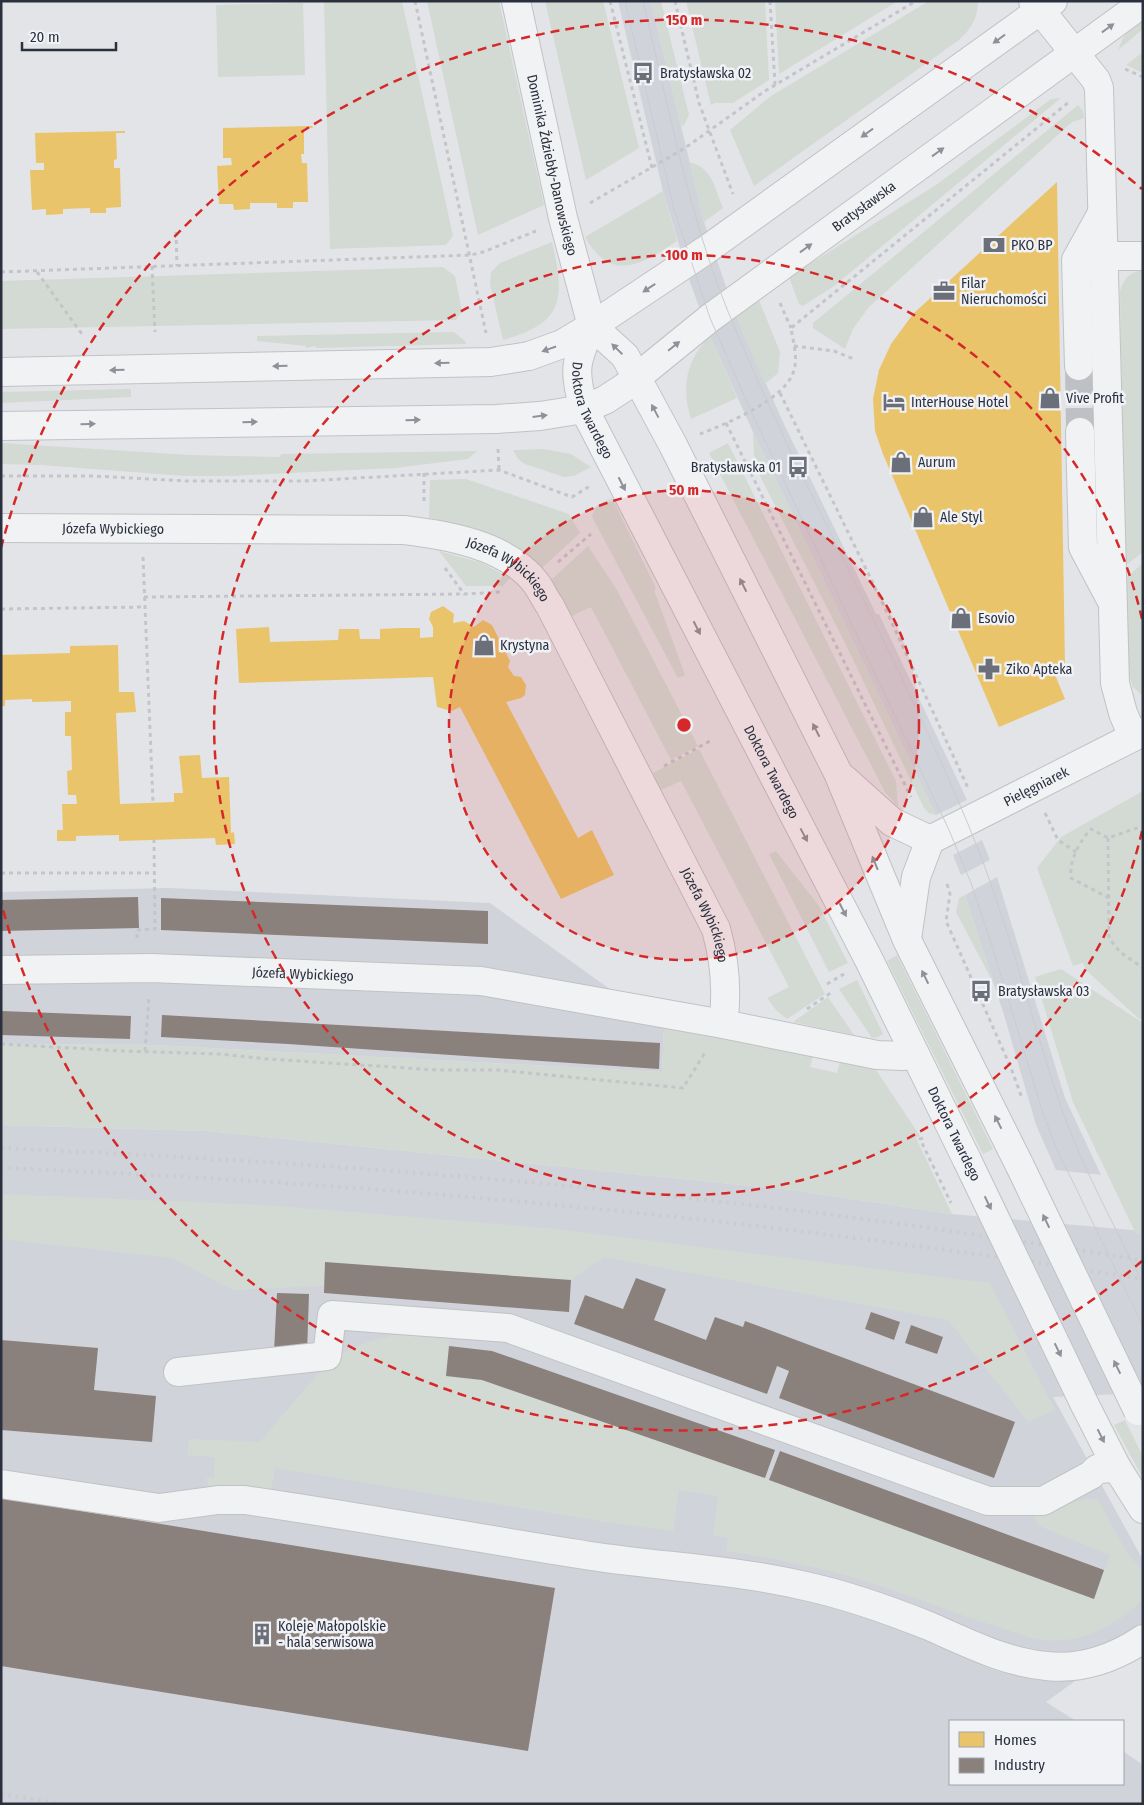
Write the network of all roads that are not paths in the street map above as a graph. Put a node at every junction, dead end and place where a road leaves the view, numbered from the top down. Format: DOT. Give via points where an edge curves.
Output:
graph roads {
  1 [pos="516,1"];
  2 [pos="1143,3"];
  3 [pos="1042,4"];
  4 [pos="1074,54"];
  5 [pos="1102,212"];
  6 [pos="1104,256"];
  7 [pos="1143,256"];
  8 [pos="592,326"];
  9 [pos="1078,366"];
  10 [pos="1,372"];
  11 [pos="636,377"];
  12 [pos="584,409"];
  13 [pos="1,426"];
  14 [pos="1080,432"];
  15 [pos="1,528"];
  16 [pos="1113,603"];
  17 [pos="1138,734"];
  18 [pos="838,774"];
  19 [pos="930,840"];
  20 [pos="907,940"];
  21 [pos="1,970"];
  22 [pos="723,1024"];
  23 [pos="915,1054"];
  24 [pos="178,1372"];
  25 [pos="1140,1416"];
  26 [pos="1117,1468"];
  27 [pos="1,1484"];
  28 [pos="1143,1509"];
  29 [pos="1143,1639"];
  1 -- 8 [label="street, Dominika Ździebły-Danowskiego" via="563,218"];
  4 -- 2 [label="street, Bratysławska, one-way"];
  3 -- 4 [label="street"];
  3 -- 8 [label="street, one-way" via="706,250"];
  4 -- 5 [label="street" via="1099,88"];
  11 -- 4 [label="street, Bratysławska, one-way" via="710,318"];
  5 -- 6 [label="street"];
  5 -- 9 [label="street" via="1076,260"];
  6 -- 7 [label="street"];
  6 -- 16 [label="street"];
  8 -- 10 [label="street, one-way" via="562,344 529,356 491,362"];
  11 -- 8 [label="street, one-way" via="625,356"];
  8 -- 12 [label="street, Doktora Twardego" via="578,356 576,383"];
  11 -- 12 [label="street, Bratysławska" via="605,400"];
  18 -- 11 [label="street, one-way"];
  13 -- 12 [label="street, one-way" via="496,419"];
  12 -- 23 [label="street, Doktora Twardego, one-way"];
  14 -- 16 [label="street" via="1082,547"];
  15 -- 22 [label="street, Józefa Wybickiego" via="404,530 454,539 501,555 535,582 545,598 716,929 726,972"];
  16 -- 17 [label="street" via="1115,683 1120,706"];
  17 -- 19 [label="street, Pielęgniarek"];
  18 -- 19 [label="street" via="892,822"];
  20 -- 18 [label="street, one-way"];
  19 -- 20 [label="street" via="916,877"];
  25 -- 20 [label="street, one-way, bridge"];
  21 -- 22 [label="street, Józefa Wybickiego" via="151,968 481,981"];
  22 -- 23 [label="street, Józefa Wybickiego" via="890,1056"];
  23 -- 26 [label="street, Doktora Twardego, one-way, bridge"];
  24 -- 26 [label="street" via="327,1356 332,1315 508,1328 988,1501 1043,1501 1097,1469"];
  26 -- 28 [label="street, Doktora Twardego"];
  27 -- 29 [label="street" via="159,1508 218,1500 245,1500 598,1557 761,1576 849,1598 992,1654 1050,1667 1105,1660"];
}
